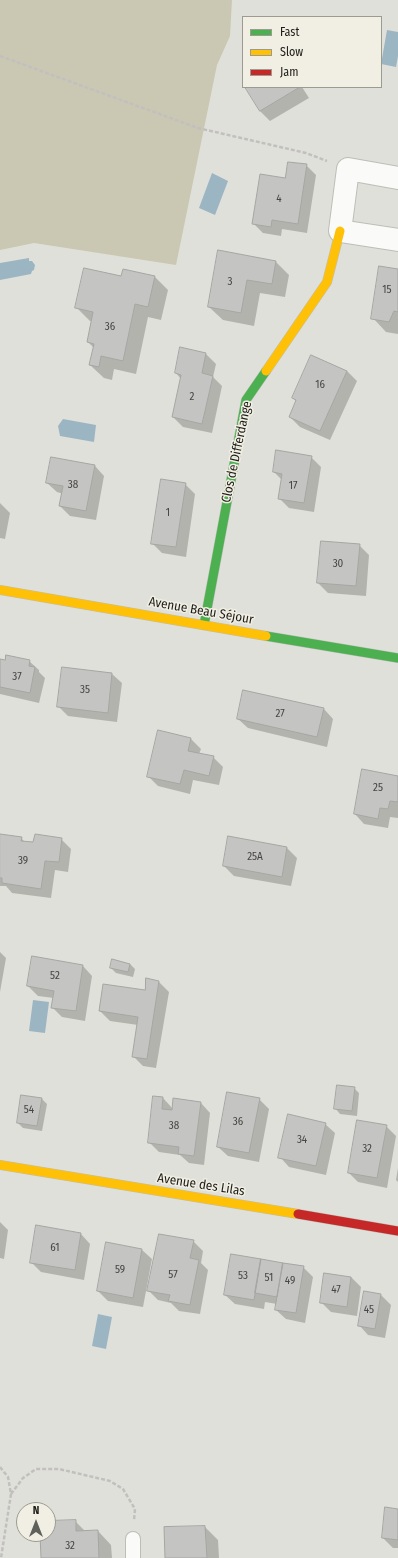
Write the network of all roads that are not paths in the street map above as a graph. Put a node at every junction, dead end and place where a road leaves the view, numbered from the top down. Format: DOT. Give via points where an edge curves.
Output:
graph roads {
  1 [pos="398,178"];
  2 [pos="340,231"];
  3 [pos="398,240"];
  4 [pos="0,590"];
  5 [pos="204,625"];
  6 [pos="398,658"];
  7 [pos="0,1165"];
  8 [pos="398,1231"];
  9 [pos="133,1539"];
  10 [pos="133,1558"];
  1 -- 2 [label="street, Clos de Differdange" via="348,169"];
  2 -- 3 [label="street"];
  2 -- 5 [label="street, Clos de Differdange" via="327,282 246,400"];
  4 -- 5 [label="street, Avenue Beau Séjour"];
  5 -- 6 [label="street, Avenue Beau Séjour"];
  7 -- 8 [label="street, Avenue des Lilas"];
  9 -- 10 [label="lane"];
}
